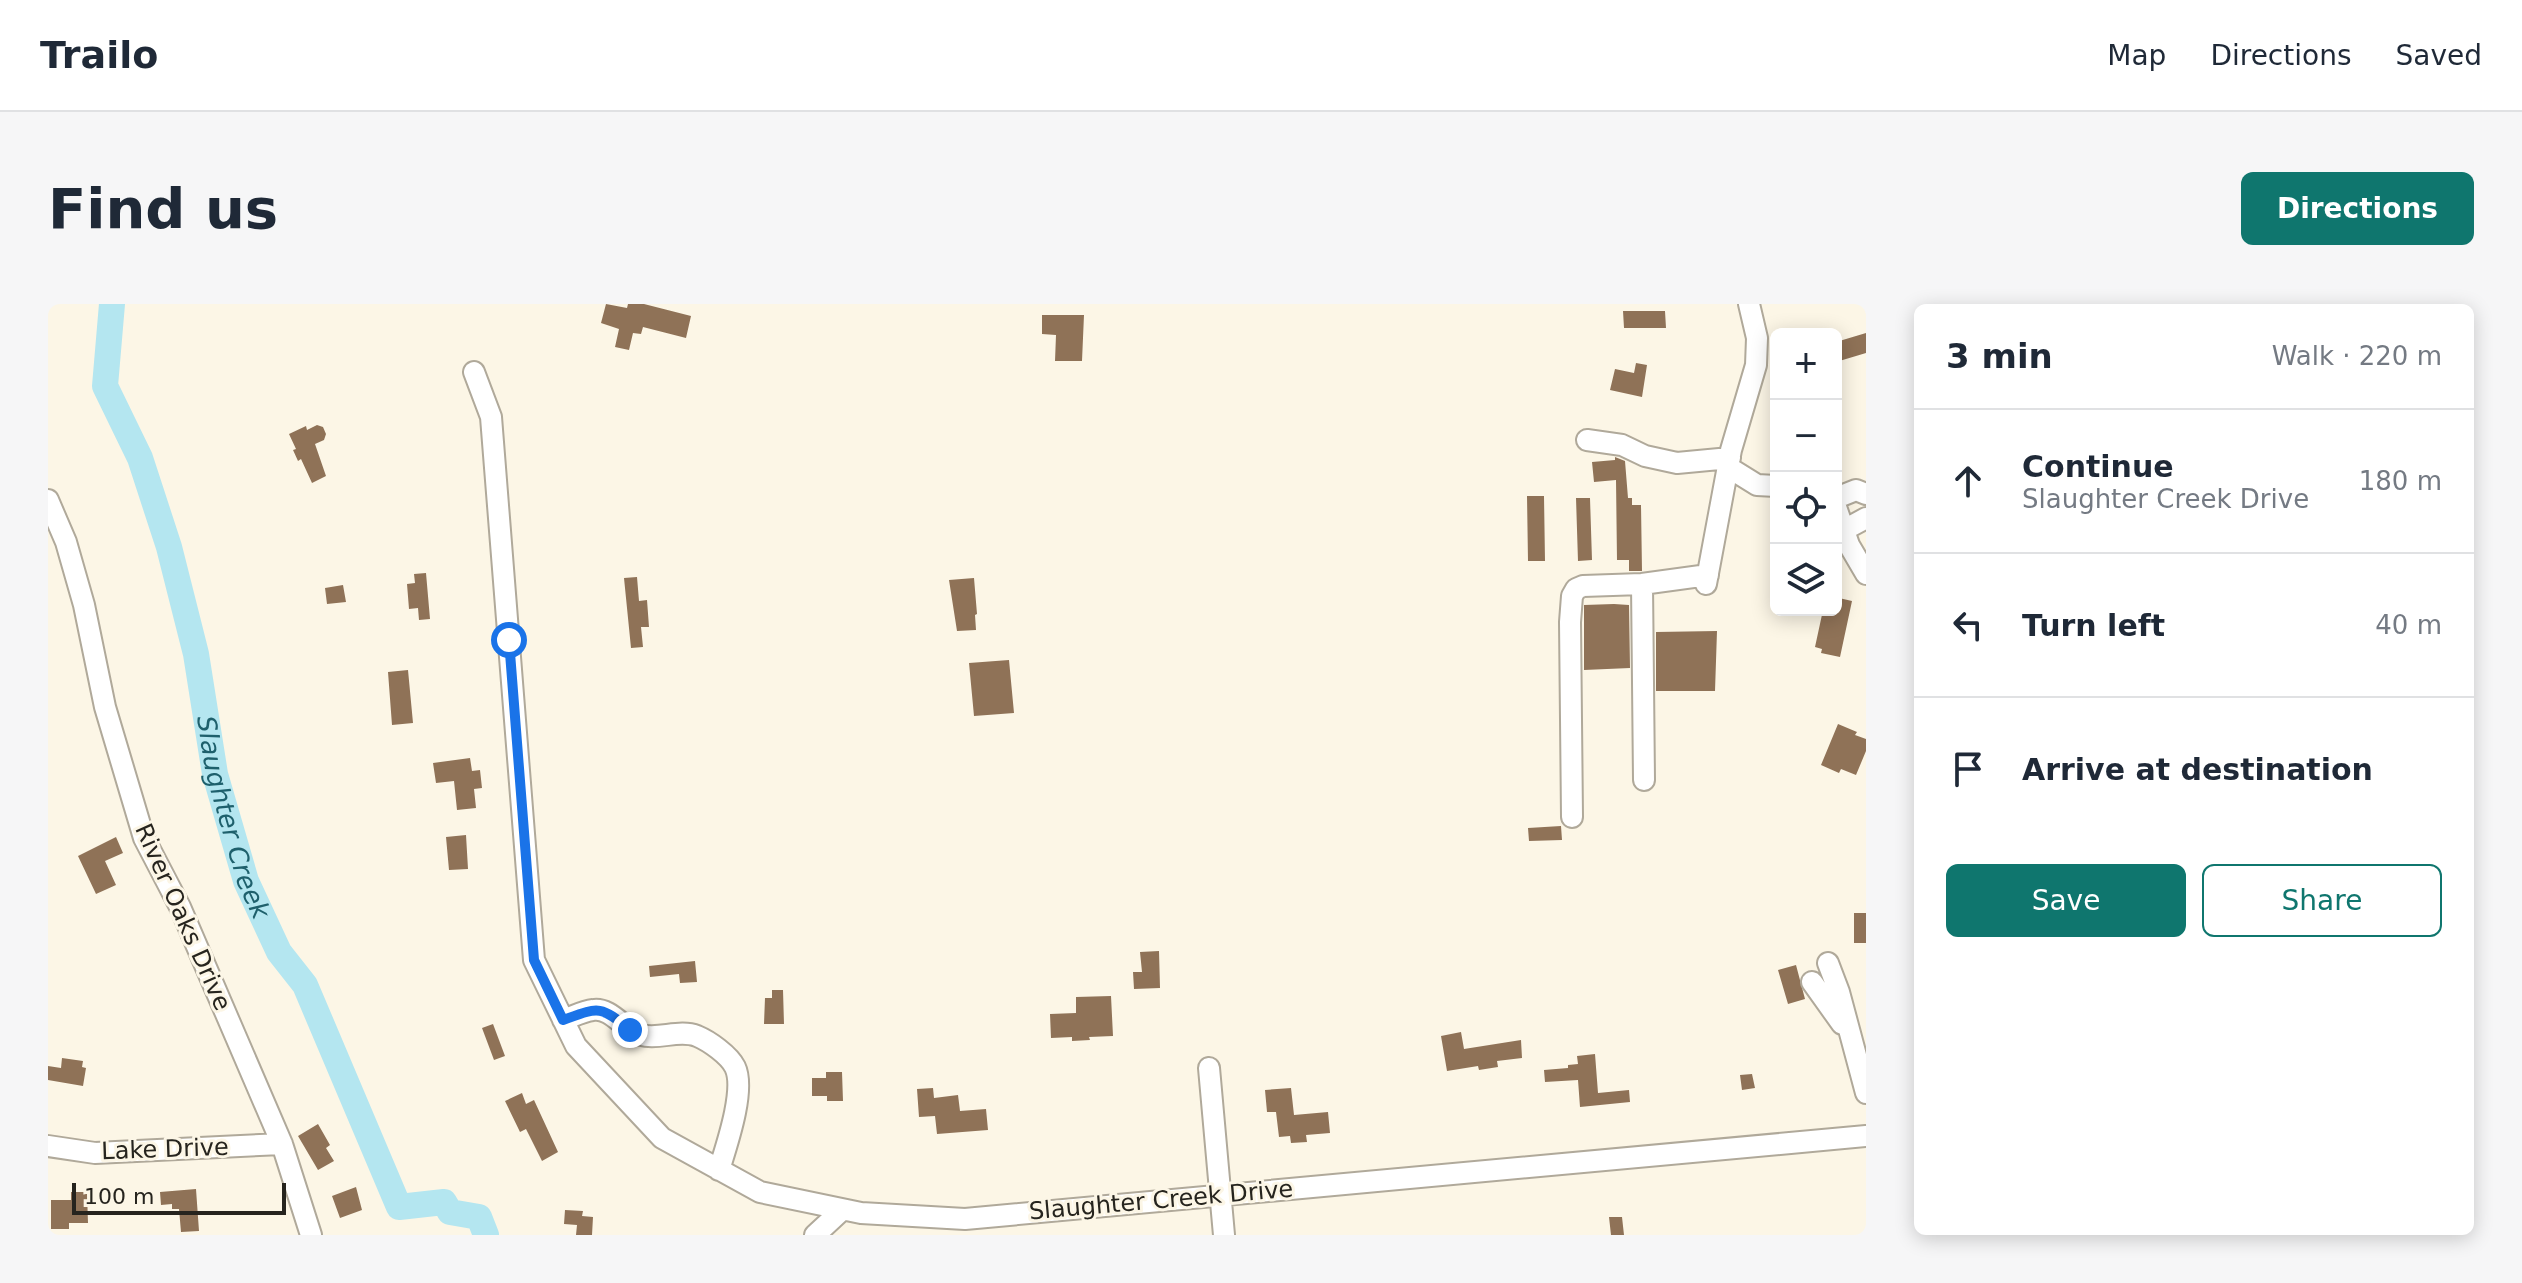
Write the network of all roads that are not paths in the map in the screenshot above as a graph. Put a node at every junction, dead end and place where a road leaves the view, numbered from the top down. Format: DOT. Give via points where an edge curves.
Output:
graph roads {
  1 [pos="1749,304"];
  2 [pos="474,372"];
  3 [pos="1587,440"];
  4 [pos="1729,463"];
  5 [pos="1770,486"];
  6 [pos="1866,494"];
  7 [pos="1842,496"];
  8 [pos="48,500"];
  9 [pos="1866,518"];
  10 [pos="1842,524"];
  11 [pos="1844,530"];
  12 [pos="1866,574"];
  13 [pos="1642,584"];
  14 [pos="1644,780"];
  15 [pos="1572,817"];
  16 [pos="1828,963"];
  17 [pos="1812,982"];
  18 [pos="563,1020"];
  19 [pos="1849,1034"];
  20 [pos="1209,1068"];
  21 [pos="1866,1093"];
  22 [pos="1866,1136"];
  23 [pos="282,1144"];
  24 [pos="48,1146"];
  25 [pos="719,1170"];
  26 [pos="1221,1194"];
  27 [pos="842,1210"];
  28 [pos="311,1235"];
  29 [pos="815,1235"];
  30 [pos="1224,1235"];
  1 -- 4 [label="street" via="1757,338 1756,365"];
  2 -- 18 [label="street, Slaughter Creek Drive" via="491,417 534,960"];
  3 -- 4 [label="street" via="1677,463"];
  4 -- 5 [label="street" via="1757,485"];
  4 -- 13 [label="street" via="1707,580"];
  6 -- 7 [label="street" via="1856,490"];
  8 -- 23 [label="street, River Oaks Drive" via="84,605 105,707 144,838 180,907"];
  9 -- 11 [label="street"];
  10 -- 11 [label="street"];
  11 -- 12 [label="street"];
  13 -- 14 [label="street"];
  13 -- 15 [label="street" via="1583,586 1572,596"];
  16 -- 19 [label="street"];
  17 -- 19 [label="street"];
  18 -- 25 [label="street, Slaughter Creek Drive" via="576,1046 662,1138"];
  18 -- 25 [label="street" via="603,1010 644,1036 697,1036 729,1059 738,1080 737,1095"];
  19 -- 21 [label="street"];
  20 -- 26 [label="street"];
  22 -- 26 [label="street, Slaughter Creek Drive"];
  23 -- 24 [label="street, Lake Drive" via="95,1153"];
  23 -- 28 [label="street, River Oaks Drive"];
  25 -- 27 [label="street, Slaughter Creek Drive" via="760,1192"];
  26 -- 27 [label="street, Slaughter Creek Drive" via="965,1219"];
  26 -- 30 [label="street"];
  27 -- 29 [label="street"];
}
